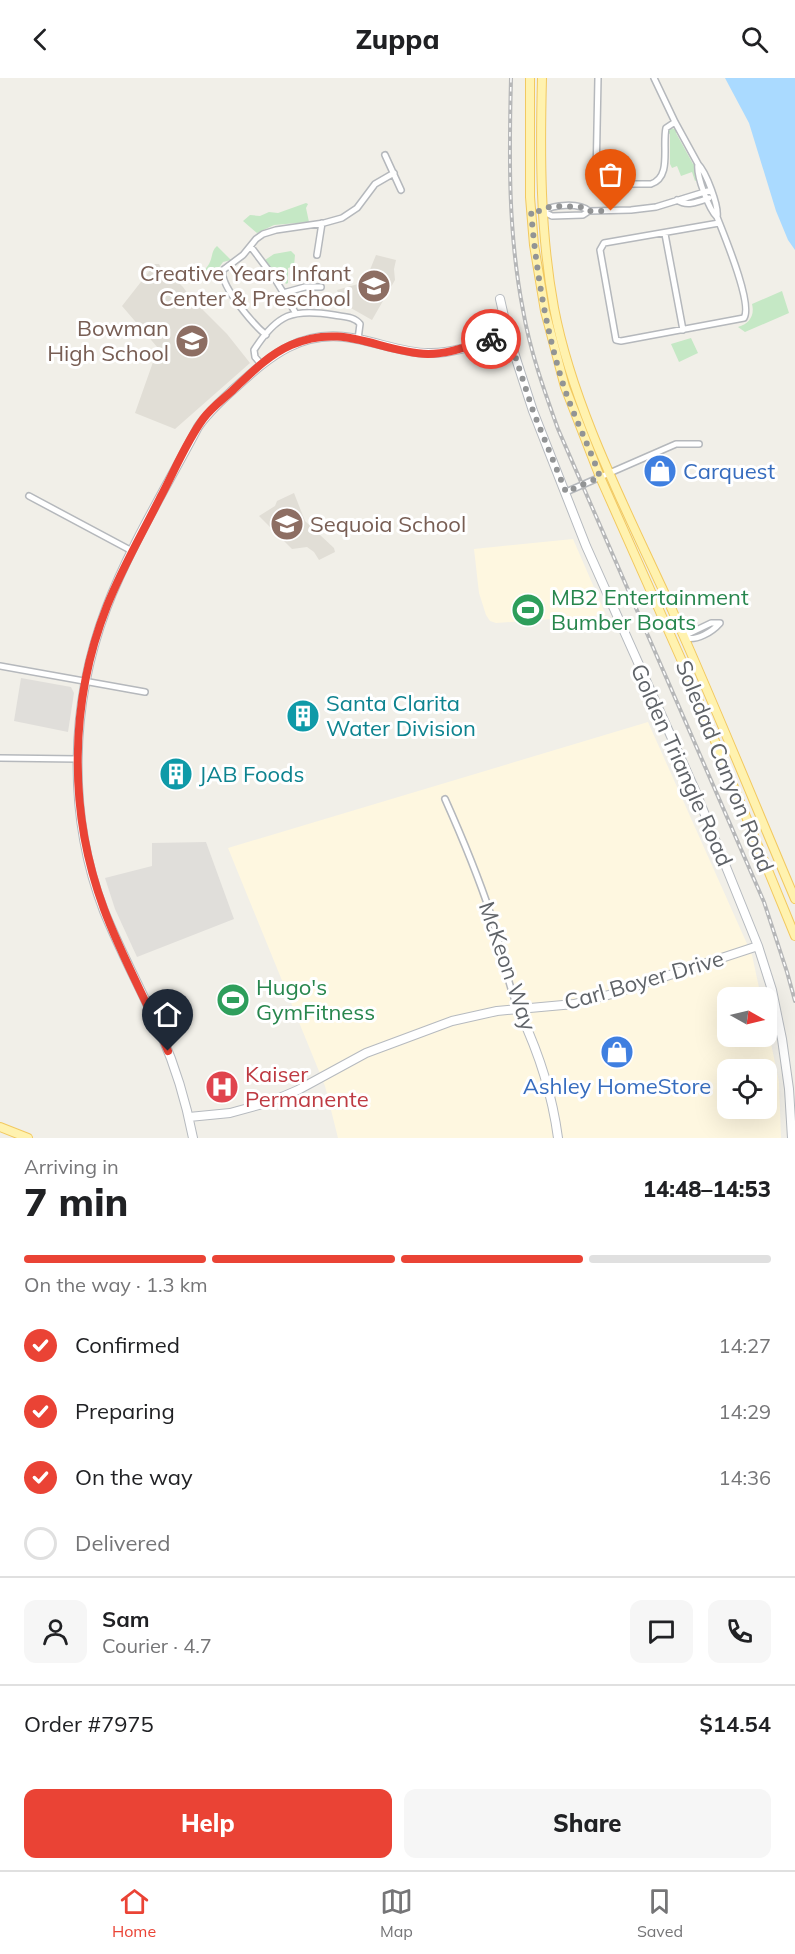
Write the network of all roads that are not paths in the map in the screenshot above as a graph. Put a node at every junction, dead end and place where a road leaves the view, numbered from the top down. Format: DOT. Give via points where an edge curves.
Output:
graph roads {
  1 [pos="530,78"];
  2 [pos="542,78"];
  3 [pos="598,78"];
  4 [pos="654,78"];
  5 [pos="675,122"];
  6 [pos="385,155"];
  7 [pos="393,173"];
  8 [pos="401,190"];
  9 [pos="709,194"];
  10 [pos="531,211"];
  11 [pos="542,211"];
  12 [pos="718,220"];
  13 [pos="322,223"];
  14 [pos="665,234"];
  15 [pos="251,247"];
  16 [pos="317,255"];
  17 [pos="321,288"];
  18 [pos="284,293"];
  19 [pos="500,299"];
  20 [pos="295,312"];
  21 [pos="683,330"];
  22 [pos="508,334"];
  23 [pos="266,335"];
  24 [pos="358,339"];
  25 [pos="261,364"];
  26 [pos="699,444"];
  27 [pos="610,472"];
  28 [pos="600,477"];
  29 [pos="566,492"];
  30 [pos="29,496"];
  31 [pos="132,551"];
  32 [pos="650,591"];
  33 [pos="685,638"];
  34 [pos="0,666"];
  35 [pos="85,682"];
  36 [pos="146,692"];
  37 [pos="713,736"];
  38 [pos="0,758"];
  39 [pos="78,759"];
  40 [pos="445,799"];
  41 [pos="779,897"];
  42 [pos="795,899"];
  43 [pos="795,919"];
  44 [pos="795,936"];
  45 [pos="758,946"];
  46 [pos="518,1009"];
  47 [pos="189,1117"];
  48 [pos="0,1127"];
  49 [pos="28,1138"];
  50 [pos="193,1138"];
  51 [pos="558,1138"];
  52 [pos="792,1138"];
  1 -- 10 [label="main road, Soledad Canyon Road"];
  2 -- 11 [label="main road, Soledad Canyon Road"];
  3 -- 5 [label="street" via="596,178 602,184 658,182 663,175 666,129"];
  4 -- 5 [label="street"];
  5 -- 9 [label="street" via="702,167"];
  6 -- 7 [label="street"];
  7 -- 8 [label="street"];
  7 -- 13 [label="street" via="375,184 348,215"];
  9 -- 11 [label="street" via="688,205 677,200 656,207 589,211 583,215 552,216"];
  9 -- 12 [label="street" via="712,213"];
  10 -- 11 [label="main road"];
  10 -- 28 [label="main road, Soledad Canyon Road" via="545,311 564,387"];
  11 -- 27 [label="main road, Soledad Canyon Road" via="555,309 571,373"];
  12 -- 14 [label="street"];
  12 -- 21 [label="street" via="741,287 746,315 741,320"];
  13 -- 15 [label="street" via="263,234"];
  13 -- 16 [label="street"];
  14 -- 21 [label="street"];
  14 -- 21 [label="street" via="604,243 600,250 616,340"];
  15 -- 18 [label="street"];
  15 -- 23 [label="street" via="225,267 222,274 244,310"];
  17 -- 18 [label="street" via="297,288"];
  18 -- 20 [label="street"];
  19 -- 22 [label="street, Golden Triangle Road"];
  20 -- 23 [label="street"];
  20 -- 24 [label="street" via="354,319 360,324"];
  22 -- 24 [label="street" via="436,353"];
  22 -- 29 [label="street, Golden Triangle Road" via="533,411"];
  23 -- 25 [label="street" via="254,350"];
  24 -- 25 [label="street" via="309,339 279,351"];
  25 -- 31 [label="street" via="203,419"];
  26 -- 27 [label="street" via="676,444"];
  27 -- 28 [label="street"];
  27 -- 33 [label="main road, Soledad Canyon Road"];
  28 -- 29 [label="street"];
  28 -- 32 [label="main road, Soledad Canyon Road"];
  29 -- 45 [label="street, Golden Triangle Road"];
  30 -- 31 [label="street"];
  31 -- 35 [label="street" via="100,626"];
  32 -- 33 [label="main road" via="660,600 675,634"];
  32 -- 37 [label="main road, Soledad Canyon Road"];
  33 -- 33 [label="street" via="690,640 714,630 720,623 711,623"];
  33 -- 37 [label="main road" via="682,651 706,708"];
  33 -- 42 [label="main road, Soledad Canyon Road"];
  34 -- 35 [label="street"];
  35 -- 36 [label="street"];
  35 -- 39 [label="street"];
  37 -- 41 [label="main road, Soledad Canyon Road"];
  38 -- 39 [label="street"];
  39 -- 47 [label="street" via="82,824 96,887 168,1051"];
  40 -- 46 [label="street, McKeon Way" via="491,914"];
  41 -- 43 [label="main road"];
  41 -- 44 [label="main road, Soledad Canyon Road"];
  45 -- 46 [label="street, Carl Boyer Drive" via="574,1004"];
  45 -- 52 [label="street, Golden Triangle Road" via="782,1039"];
  46 -- 47 [label="street, Carl Boyer Drive" via="462,1018 380,1047 298,1090 260,1105"];
  46 -- 51 [label="street, McKeon Way" via="538,1050"];
  47 -- 50 [label="street"];
  48 -- 49 [label="main road"];
}
